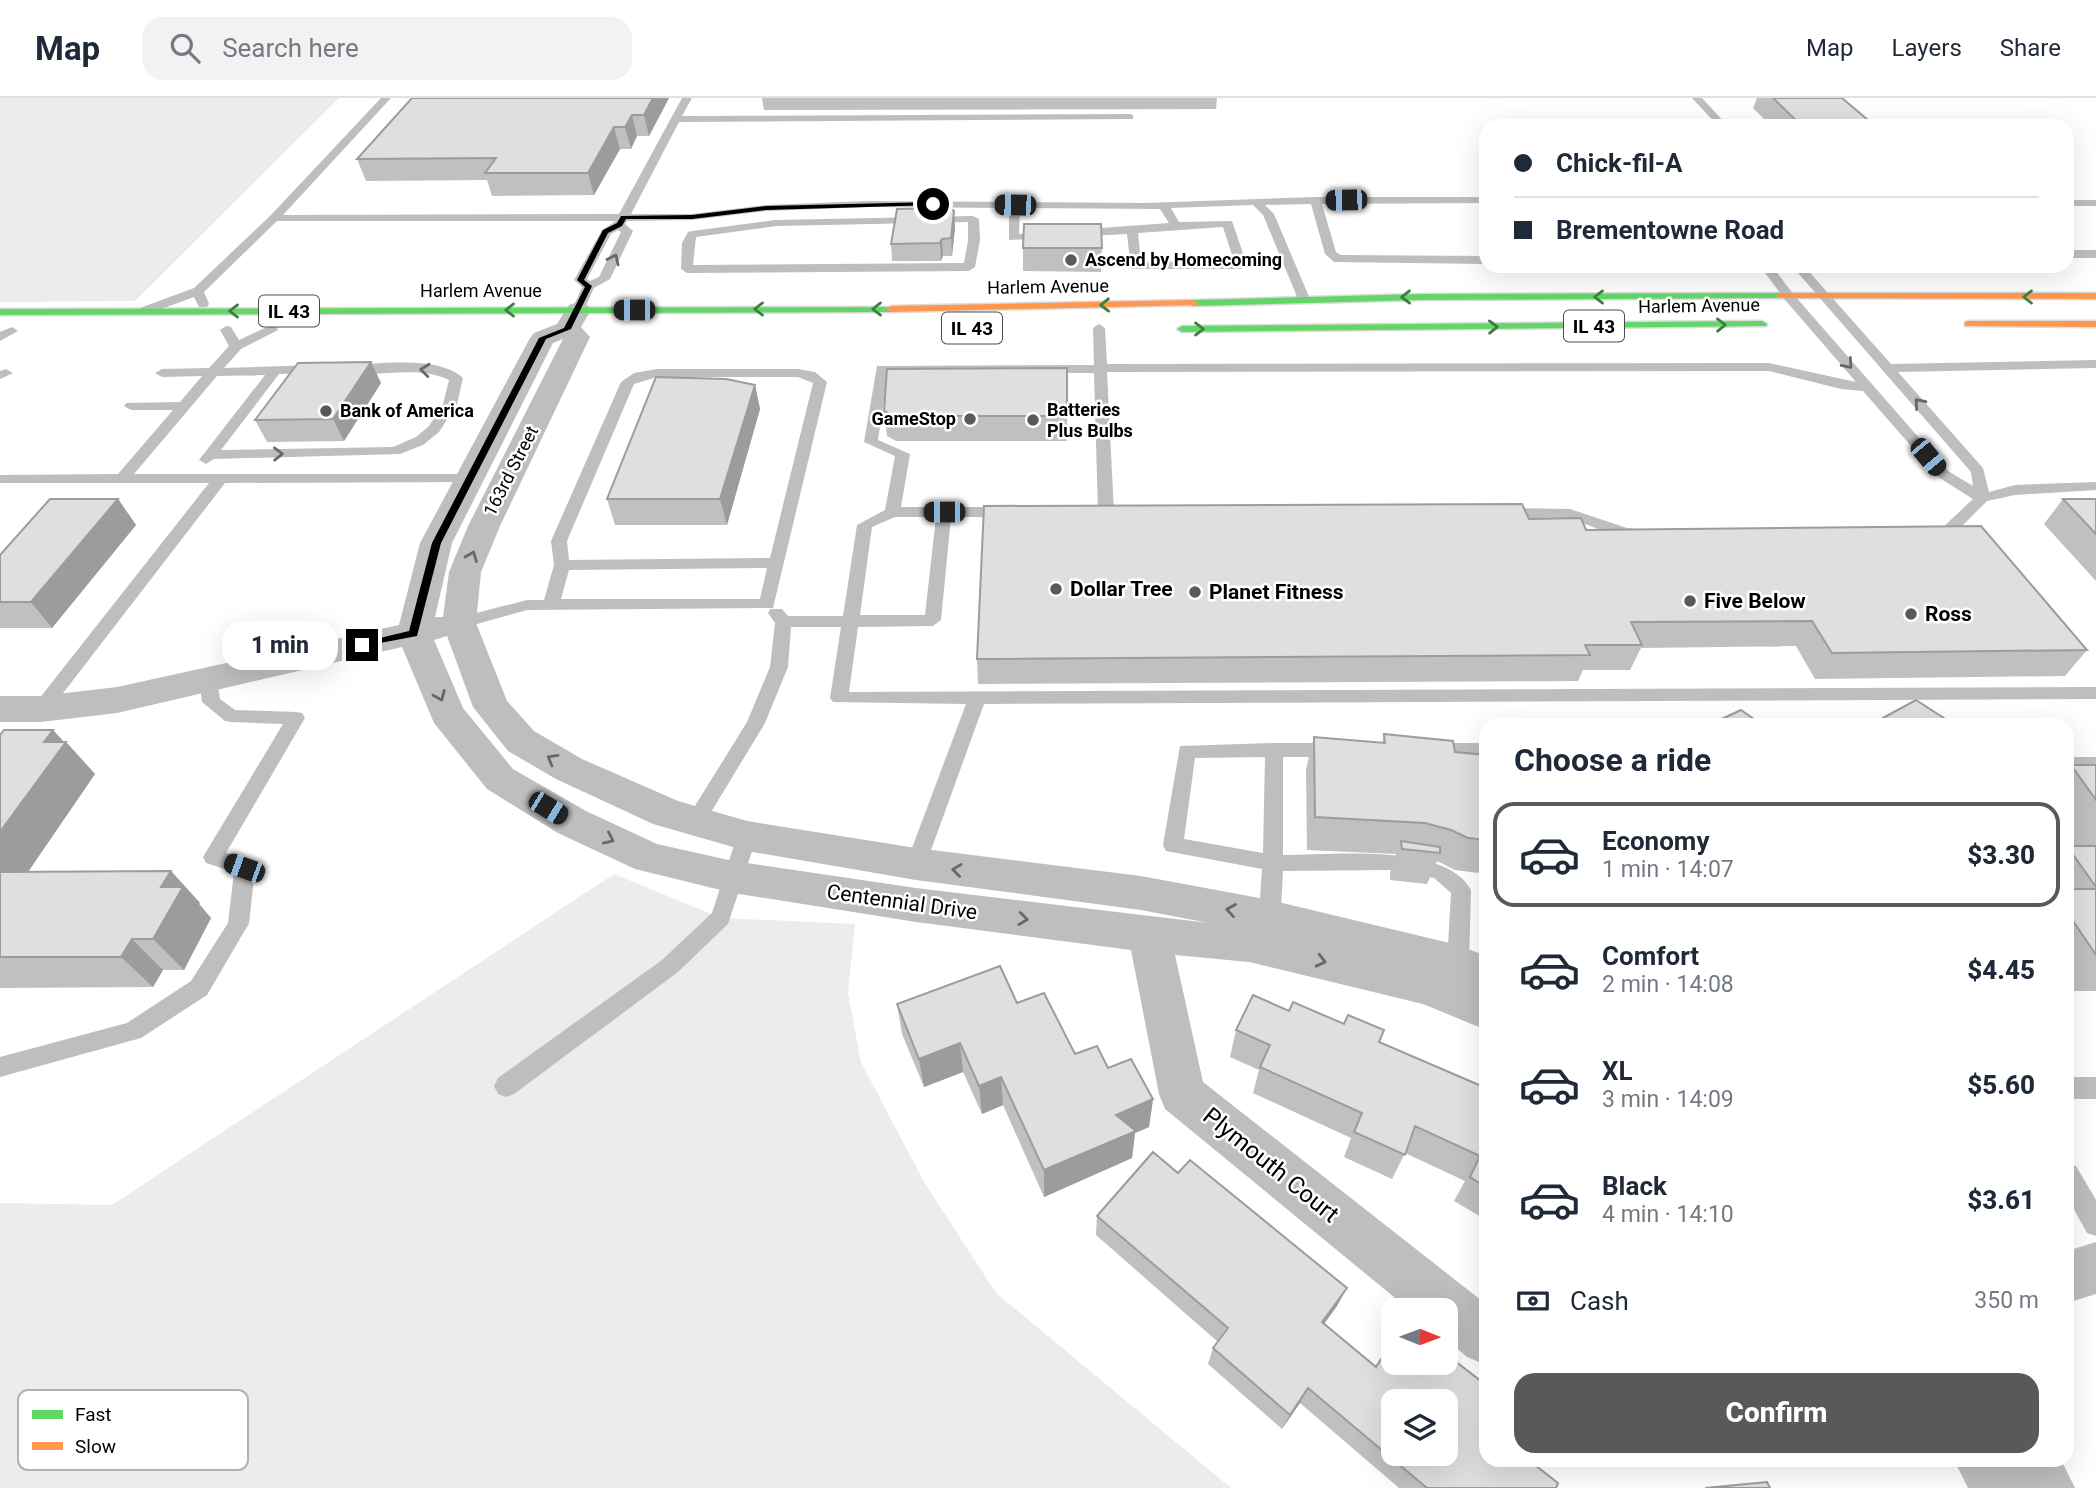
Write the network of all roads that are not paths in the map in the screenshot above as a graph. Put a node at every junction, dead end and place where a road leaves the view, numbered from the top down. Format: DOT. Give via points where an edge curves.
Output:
graph roads {
  1 [pos="386,98"];
  2 [pos="687,98"];
  3 [pos="1694,98"];
  4 [pos="1130,117"];
  5 [pos="675,119"];
  6 [pos="1716,119"];
  7 [pos="1315,200"];
  8 [pos="1479,200"];
  9 [pos="1256,202"];
  10 [pos="2074,203"];
  11 [pos="2096,203"];
  12 [pos="1015,205"];
  13 [pos="1163,205"];
  14 [pos="274,218"];
  15 [pos="866,220"];
  16 [pos="622,221"];
  17 [pos="1176,226"];
  18 [pos="1132,230"];
  19 [pos="2074,254"];
  20 [pos="2096,254"];
  21 [pos="1479,260"];
  22 [pos="1771,273"];
  23 [pos="1804,273"];
  24 [pos="589,286"];
  25 [pos="198,291"];
  26 [pos="2096,296"];
  27 [pos="1790,298"];
  28 [pos="1824,298"];
  29 [pos="1304,299"];
  30 [pos="144,311"];
  31 [pos="205,311"];
  32 [pos="0,312"];
  33 [pos="580,323"];
  34 [pos="1812,324"];
  35 [pos="1847,324"];
  36 [pos="1874,324"];
  37 [pos="1957,324"];
  38 [pos="2096,324"];
  39 [pos="1099,328"];
  40 [pos="1164,328"];
  41 [pos="527,329"];
  42 [pos="219,330"];
  43 [pos="279,330"];
  44 [pos="236,346"];
  45 [pos="2096,364"];
  46 [pos="1100,368"];
  47 [pos="1888,368"];
  48 [pos="275,370"];
  49 [pos="213,372"];
  50 [pos="162,373"];
  51 [pos="1868,387"];
  52 [pos="131,406"];
  53 [pos="184,406"];
  54 [pos="210,455"];
  55 [pos="491,467"];
  56 [pos="0,479"];
  57 [pos="122,479"];
  58 [pos="191,479"];
  59 [pos="220,479"];
  60 [pos="2096,485"];
  61 [pos="1982,498"];
  62 [pos="892,512"];
  63 [pos="944,512"];
  64 [pos="1029,512"];
  65 [pos="1107,513"];
  66 [pos="1483,513"];
  67 [pos="1665,533"];
  68 [pos="1916,535"];
  69 [pos="777,563"];
  70 [pos="562,565"];
  71 [pos="767,604"];
  72 [pos="551,605"];
  73 [pos="849,620"];
  74 [pos="459,622"];
  75 [pos="783,622"];
  76 [pos="414,634"];
  77 [pos="208,680"];
  78 [pos="2096,693"];
  79 [pos="977,698"];
  80 [pos="0,709"];
  81 [pos="41,709"];
  82 [pos="1274,750"];
  83 [pos="1353,750"];
  84 [pos="1406,750"];
  85 [pos="1479,750"];
  86 [pos="2080,764"];
  87 [pos="2096,786"];
  88 [pos="695,822"];
  89 [pos="747,836"];
  90 [pos="1273,863"];
  91 [pos="916,864"];
  92 [pos="733,877"];
  93 [pos="1268,932"];
  94 [pos="1149,935"];
  95 [pos="1472,970"];
  96 [pos="1479,1008"];
  97 [pos="0,1067"];
  98 [pos="506,1086"];
  99 [pos="2074,1088"];
  100 [pos="2096,1088"];
  101 [pos="2074,1186"];
  102 [pos="2096,1224"];
  103 [pos="2096,1268"];
  104 [pos="2074,1275"];
  105 [pos="1479,1332"];
  106 [pos="1988,1467"];
  107 [pos="2032,1467"];
  108 [pos="2003,1488"];
  109 [pos="2046,1488"];
  1 -- 14 [label="lane"];
  2 -- 5 [label="lane"];
  3 -- 6 [label="lane"];
  4 -- 5 [label="lane"];
  5 -- 16 [label="lane"];
  7 -- 8 [label="lane"];
  7 -- 9 [label="lane"];
  7 -- 21 [label="lane" via="1331,254 1338,259"];
  9 -- 13 [label="lane"];
  9 -- 29 [label="lane" via="1268,214"];
  10 -- 11 [label="lane"];
  12 -- 13 [label="lane"];
  12 -- 16 [label="lane" via="855,204"];
  12 -- 18 [label="lane" via="1013,238"];
  13 -- 17 [label="lane"];
  14 -- 16 [label="lane"];
  14 -- 25 [label="lane"];
  15 -- 15 [label="lane" via="973,219 969,267 687,269 692,234 776,223"];
  24 -- 16 [label="lane, one-way" via="604,279 627,232"];
  16 -- 24 [label="lane" via="606,232 580,280"];
  17 -- 18 [label="lane"];
  17 -- 18 [label="lane" via="1228,223 1241,265 1135,266"];
  19 -- 20 [label="lane"];
  22 -- 27 [label="lane"];
  23 -- 28 [label="lane"];
  24 -- 33 [label="lane"];
  25 -- 30 [label="lane"];
  25 -- 31 [label="lane"];
  26 -- 28 [label="main road, Harlem Avenue / IL 43, one-way"];
  27 -- 28 [label="main road, Harlem Avenue / IL 43"];
  27 -- 29 [label="main road, Harlem Avenue / IL 43, one-way"];
  27 -- 34 [label="lane"];
  28 -- 35 [label="lane"];
  29 -- 33 [label="main road, Harlem Avenue / IL 43, one-way"];
  30 -- 31 [label="main road, Harlem Avenue / IL 43"];
  30 -- 32 [label="main road, Harlem Avenue / IL 43"];
  33 -- 31 [label="main road, Harlem Avenue / IL 43, one-way"];
  33 -- 41 [label="main road, Harlem Avenue / IL 43"];
  33 -- 55 [label="street, 163rd Street" via="542,338"];
  34 -- 35 [label="main road, Harlem Avenue / IL 43"];
  40 -- 34 [label="main road, Harlem Avenue / IL 43, one-way"];
  34 -- 51 [label="lane, one-way"];
  35 -- 36 [label="main road, Harlem Avenue / IL 43"];
  35 -- 47 [label="lane"];
  37 -- 38 [label="main road"];
  39 -- 46 [label="lane"];
  42 -- 43 [label="main road, IL 43"];
  42 -- 44 [label="lane"];
  43 -- 44 [label="lane"];
  44 -- 49 [label="lane"];
  45 -- 47 [label="lane"];
  46 -- 51 [label="lane" via="1769,367"];
  46 -- 62 [label="lane" via="882,369 871,442 903,454"];
  46 -- 65 [label="lane"];
  61 -- 47 [label="lane, one-way" via="1978,471"];
  48 -- 49 [label="lane"];
  48 -- 54 [label="lane"];
  54 -- 48 [label="lane, one-way" via="395,451 433,431 456,391 456,378 422,368"];
  49 -- 50 [label="lane"];
  49 -- 53 [label="lane"];
  51 -- 61 [label="lane" via="1943,474"];
  52 -- 53 [label="lane"];
  53 -- 57 [label="lane"];
  54 -- 58 [label="lane"];
  55 -- 59 [label="lane"];
  74 -- 55 [label="street, 163rd Street, one-way" via="465,572 484,526"];
  55 -- 76 [label="street, 163rd Street" via="436,543"];
  56 -- 57 [label="lane"];
  57 -- 58 [label="lane"];
  58 -- 59 [label="lane"];
  59 -- 81 [label="lane"];
  60 -- 61 [label="lane" via="2015,490"];
  61 -- 68 [label="lane" via="1944,535"];
  62 -- 63 [label="lane"];
  62 -- 73 [label="lane" via="865,525"];
  63 -- 64 [label="lane"];
  63 -- 73 [label="lane" via="933,620"];
  66 -- 67 [label="lane" via="1570,514 1626,533"];
  69 -- 70 [label="lane"];
  69 -- 70 [label="lane" via="820,382 799,373 657,373 628,382 559,541"];
  69 -- 71 [label="lane"];
  70 -- 72 [label="lane"];
  71 -- 72 [label="lane"];
  71 -- 75 [label="lane"];
  72 -- 74 [label="lane" via="510,607"];
  73 -- 75 [label="lane"];
  73 -- 79 [label="lane" via="839,698"];
  74 -- 76 [label="street"];
  88 -- 74 [label="street, Centennial Drive, one-way" via="569,769 521,741 491,707"];
  75 -- 88 [label="lane" via="779,667 756,723"];
  76 -- 77 [label="street"];
  76 -- 92 [label="street, Centennial Drive, one-way" via="447,714 500,779 572,822 649,858"];
  77 -- 81 [label="street" via="117,700"];
  77 -- 97 [label="lane" via="211,702 231,716 296,718 213,857 244,868 238,924 199,988 133,1031"];
  78 -- 79 [label="lane"];
  79 -- 91 [label="lane"];
  80 -- 81 [label="street"];
  82 -- 83 [label="lane"];
  82 -- 90 [label="lane"];
  82 -- 90 [label="lane" via="1187,751 1174,845"];
  84 -- 85 [label="lane"];
  86 -- 87 [label="lane"];
  88 -- 89 [label="street, Centennial Drive"];
  89 -- 91 [label="street, Centennial Drive"];
  89 -- 92 [label="lane"];
  90 -- 93 [label="lane"];
  90 -- 95 [label="lane" via="1391,862 1440,871 1461,890"];
  93 -- 91 [label="street, Centennial Drive, one-way" via="1141,893"];
  92 -- 94 [label="street, Centennial Drive, one-way"];
  92 -- 98 [label="lane" via="721,918 690,947"];
  93 -- 94 [label="street, Centennial Drive" via="1249,944"];
  93 -- 95 [label="street, Centennial Drive"];
  93 -- 96 [label="street, Centennial Drive, one-way"];
  94 -- 105 [label="street, Plymouth Court" via="1182,1094"];
  99 -- 100 [label="lane"];
  101 -- 102 [label="lane"];
  103 -- 104 [label="street"];
  106 -- 108 [label="street"];
  107 -- 109 [label="street"];
}
